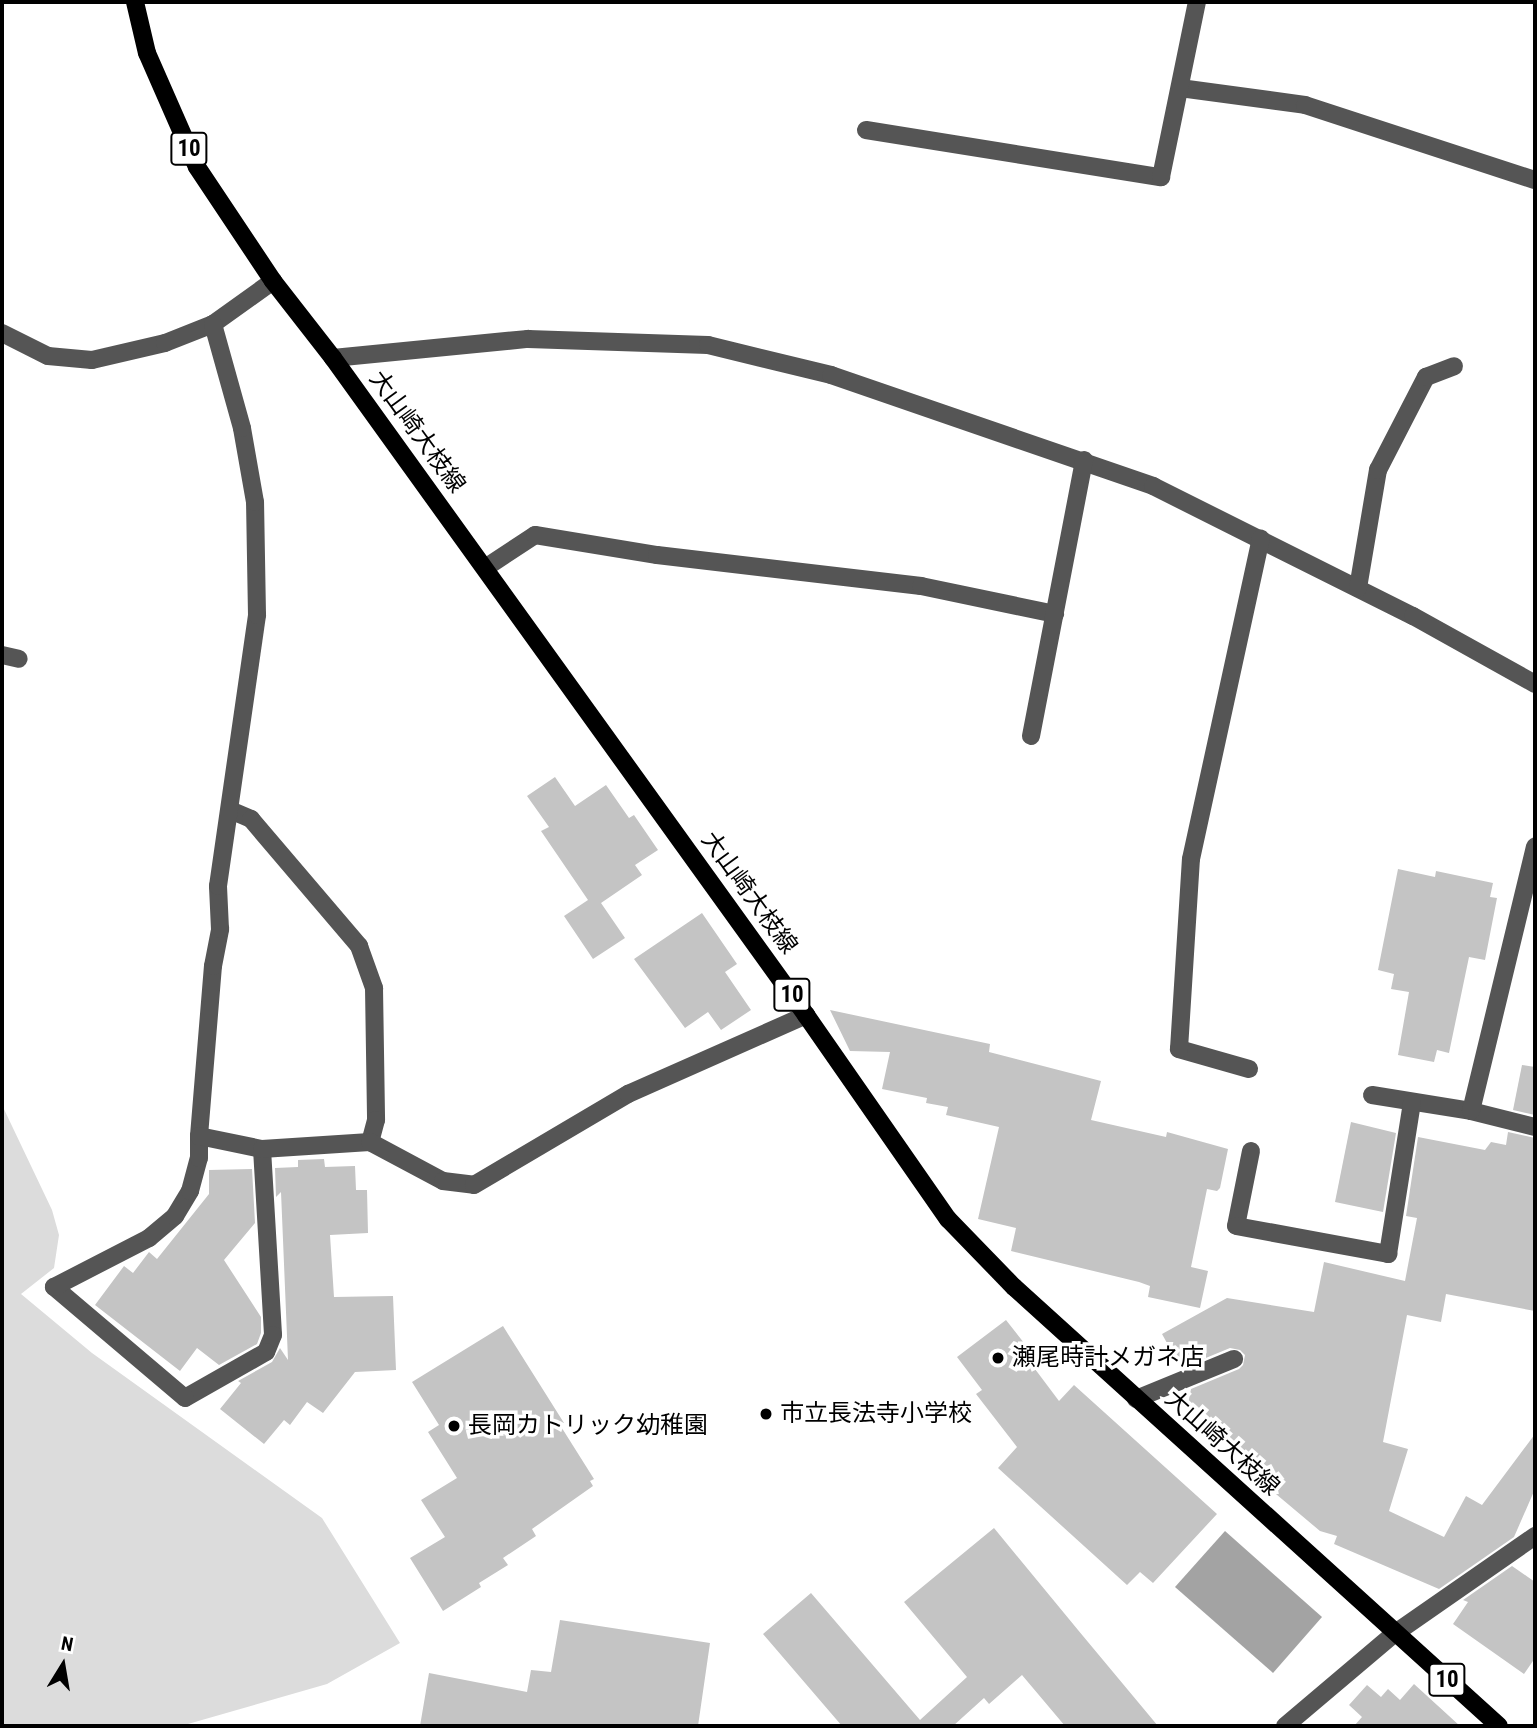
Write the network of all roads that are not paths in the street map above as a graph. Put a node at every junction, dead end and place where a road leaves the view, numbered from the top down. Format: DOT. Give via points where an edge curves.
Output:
graph roads {
  1 [pos="135,2"];
  2 [pos="1197,2"];
  3 [pos="1180,88"];
  4 [pos="866,130"];
  5 [pos="1535,180"];
  6 [pos="273,281"];
  7 [pos="213,324"];
  8 [pos="2,333"];
  9 [pos="333,358"];
  10 [pos="1454,366"];
  11 [pos="1084,460"];
  12 [pos="1261,539"];
  13 [pos="485,568"];
  14 [pos="1358,588"];
  15 [pos="1055,614"];
  16 [pos="1535,684"];
  17 [pos="1031,736"];
  18 [pos="230,810"];
  19 [pos="1535,847"];
  20 [pos="806,1014"];
  21 [pos="1249,1069"];
  22 [pos="1372,1094"];
  23 [pos="1412,1103"];
  24 [pos="1471,1111"];
  25 [pos="1535,1127"];
  26 [pos="199,1136"];
  27 [pos="370,1142"];
  28 [pos="262,1149"];
  29 [pos="1251,1151"];
  30 [pos="1234,1359"];
  31 [pos="1136,1399"];
  32 [pos="1535,1536"];
  33 [pos="1394,1634"];
  34 [pos="1285,1726"];
  35 [pos="1499,1726"];
  1 -- 6 [label="main road, 大山崎大枝線 / 10" via="147,53 197,167"];
  2 -- 3 [label="street"];
  3 -- 4 [label="street" via="1161,177"];
  3 -- 5 [label="street" via="1305,105"];
  6 -- 7 [label="street"];
  6 -- 9 [label="main road, 大山崎大枝線 / 10"];
  7 -- 8 [label="street" via="165,343 92,360 48,356"];
  7 -- 18 [label="street" via="242,428 255,502 257,615"];
  9 -- 11 [label="street" via="528,339 708,345 831,375"];
  9 -- 13 [label="main road, 大山崎大枝線 / 10"];
  10 -- 14 [label="street" via="1426,377 1378,470"];
  11 -- 12 [label="street" via="1153,486"];
  11 -- 15 [label="street"];
  12 -- 14 [label="street"];
  12 -- 21 [label="street" via="1191,859 1179,1049"];
  13 -- 15 [label="street" via="535,535 657,555 921,586"];
  13 -- 20 [label="main road, 大山崎大枝線 / 10"];
  14 -- 16 [label="street"];
  15 -- 17 [label="street"];
  18 -- 26 [label="street" via="218,886 220,929"];
  18 -- 27 [label="street" via="251,819 359,946 374,988 376,1120"];
  19 -- 24 [label="street"];
  20 -- 27 [label="street" via="628,1094 474,1185 443,1181"];
  20 -- 31 [label="main road, 大山崎大枝線 / 10" via="948,1219"];
  22 -- 23 [label="street"];
  23 -- 24 [label="street"];
  23 -- 29 [label="street" via="1388,1254 1236,1226"];
  24 -- 25 [label="street"];
  26 -- 28 [label="street"];
  26 -- 28 [label="street" via="199,1158 190,1191 175,1216 149,1238 54,1287 185,1398 266,1352 273,1335"];
  27 -- 28 [label="street"];
  30 -- 31 [label="street"];
  31 -- 33 [label="main road, 大山崎大枝線 / 10"];
  32 -- 33 [label="street"];
  33 -- 34 [label="street"];
  33 -- 35 [label="main road, 大山崎大枝線 / 10"];
}
